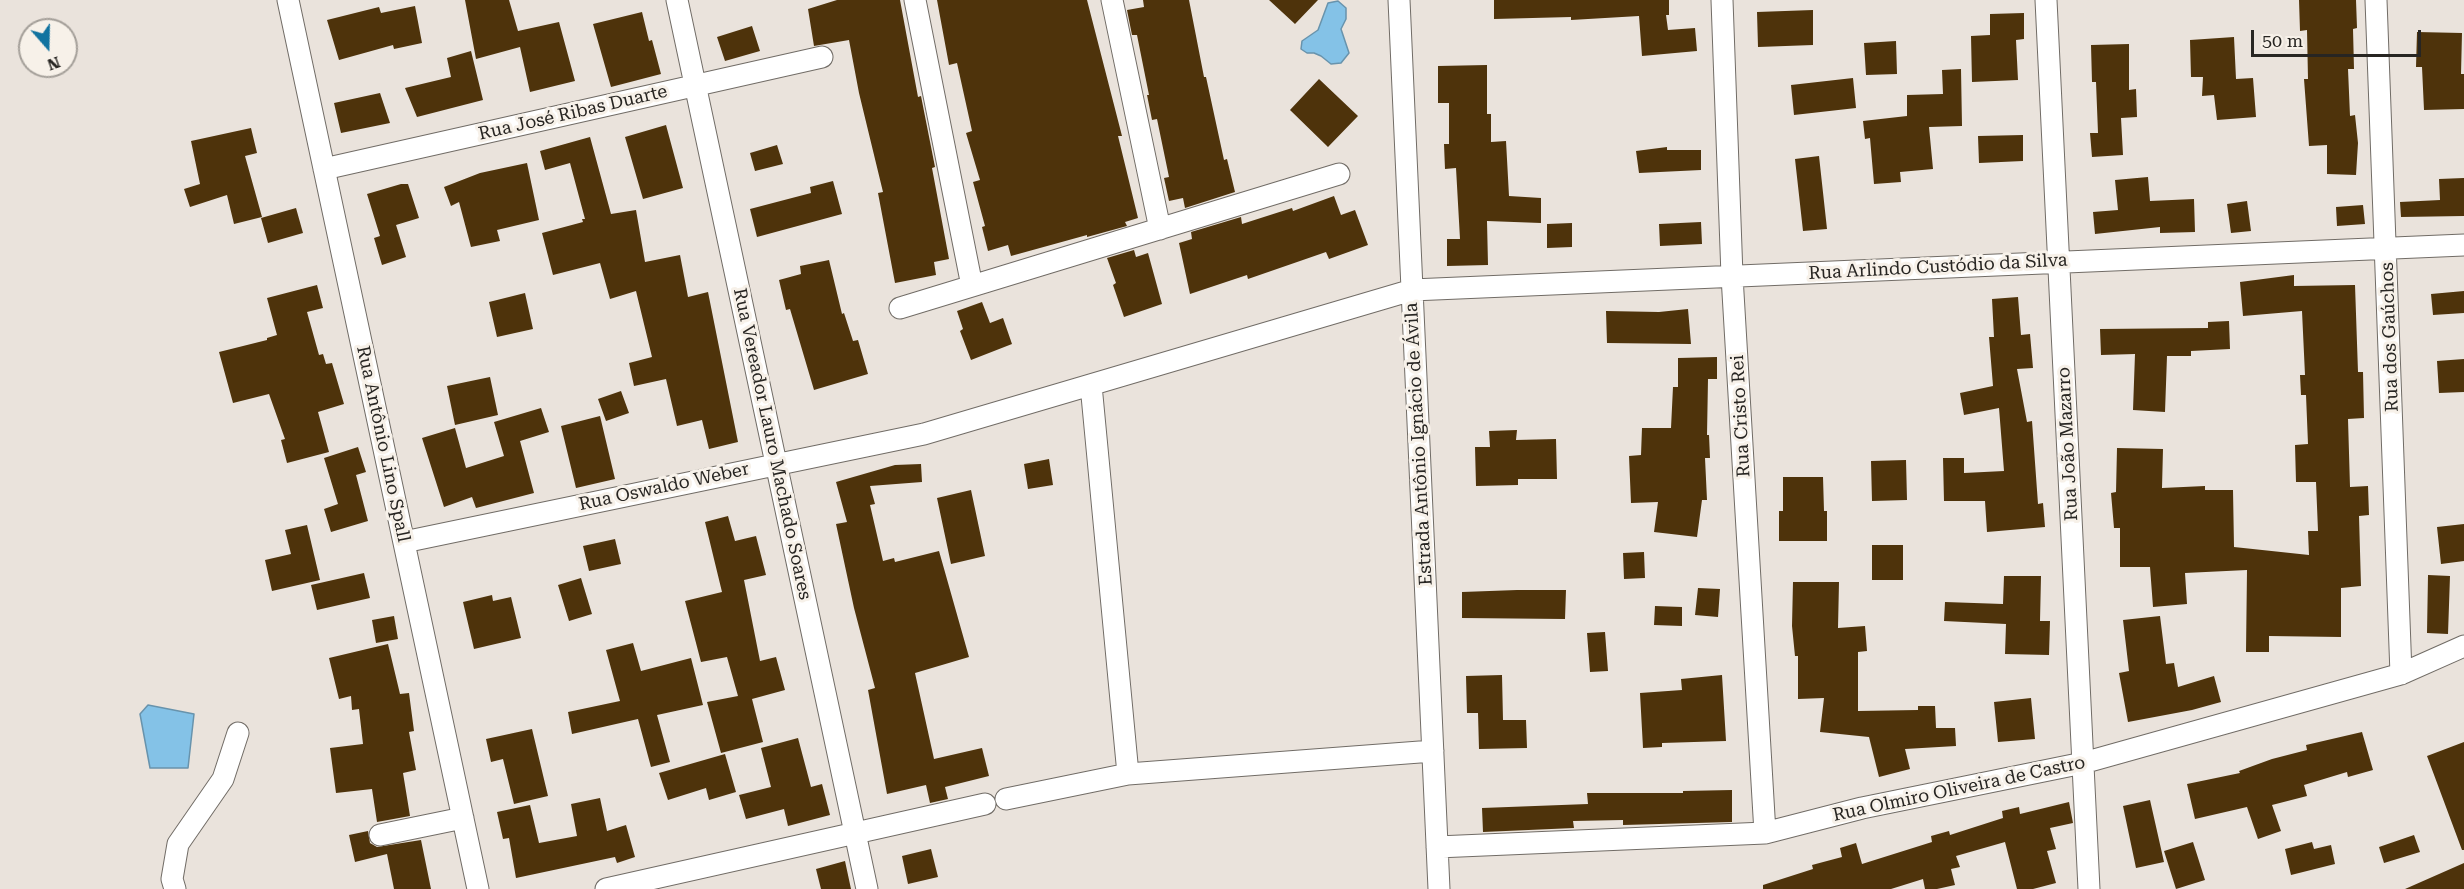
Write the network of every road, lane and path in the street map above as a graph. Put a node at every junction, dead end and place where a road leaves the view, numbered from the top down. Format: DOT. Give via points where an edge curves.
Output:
graph roads {
  1 [pos="288,0"];
  2 [pos="678,0"];
  3 [pos="915,0"];
  4 [pos="1112,0"];
  5 [pos="1399,0"];
  6 [pos="1722,0"];
  7 [pos="2046,0"];
  8 [pos="2376,0"];
  9 [pos="822,57"];
  10 [pos="696,86"];
  11 [pos="324,169"];
  12 [pos="1339,174"];
  13 [pos="1161,229"];
  14 [pos="2464,245"];
  15 [pos="2386,248"];
  16 [pos="2059,261"];
  17 [pos="1732,276"];
  18 [pos="972,286"];
  19 [pos="1412,290"];
  20 [pos="900,308"];
  21 [pos="1091,385"];
  22 [pos="776,464"];
  23 [pos="404,542"];
  24 [pos="2464,646"];
  25 [pos="2401,675"];
  26 [pos="238,733"];
  27 [pos="1433,751"];
  28 [pos="2083,763"];
  29 [pos="1128,774"];
  30 [pos="1006,799"];
  31 [pos="985,804"];
  32 [pos="463,818"];
  33 [pos="854,831"];
  34 [pos="1765,832"];
  35 [pos="380,835"];
  36 [pos="1437,848"];
  37 [pos="175,889"];
  38 [pos="478,889"];
  39 [pos="606,889"];
  40 [pos="867,889"];
  41 [pos="1439,889"];
  42 [pos="2089,889"];
  1 -- 11 [label="street, Rua Antônio Lino Spall"];
  2 -- 10 [label="street, Rua Vereador Lauro Machado Soares"];
  3 -- 18 [label="street"];
  4 -- 13 [label="street"];
  5 -- 19 [label="street, Estrada Antônio Ignácio de Ávila"];
  6 -- 17 [label="street, Rua Cristo Rei"];
  7 -- 16 [label="street, Rua João Mazarro"];
  8 -- 15 [label="street, Rua dos Gaúchos"];
  9 -- 10 [label="street, Rua José Ribas Duarte"];
  10 -- 11 [label="street, Rua José Ribas Duarte"];
  10 -- 22 [label="street, Rua Vereador Lauro Machado Soares"];
  11 -- 23 [label="street, Rua Antônio Lino Spall"];
  12 -- 13 [label="street"];
  13 -- 18 [label="street"];
  14 -- 15 [label="street, Rua Arlindo Custódio da Silva"];
  15 -- 16 [label="street, Rua Arlindo Custódio da Silva"];
  15 -- 25 [label="street, Rua dos Gaúchos"];
  16 -- 17 [label="street, Rua Arlindo Custódio da Silva"];
  16 -- 28 [label="street, Rua João Mazarro"];
  17 -- 19 [label="street, Rua Arlindo Custódio da Silva"];
  17 -- 34 [label="street, Rua Cristo Rei"];
  18 -- 20 [label="street"];
  19 -- 21 [label="street, Rua Arlindo Custódio da Silva"];
  19 -- 27 [label="street, Estrada Antônio Ignácio de Ávila"];
  21 -- 22 [label="street, Rua Oswaldo Weber" via="924,434"];
  21 -- 29 [label="street"];
  22 -- 23 [label="street, Rua Oswaldo Weber"];
  22 -- 33 [label="street, Rua Vereador Lauro Machado Soares"];
  23 -- 32 [label="street, Rua Antônio Lino Spall"];
  24 -- 25 [label="street, Rua Olmiro Oliveira de Castro"];
  25 -- 28 [label="street, Rua Olmiro Oliveira de Castro"];
  26 -- 37 [label="street" via="223,779 178,844 172,879"];
  27 -- 29 [label="street"];
  27 -- 36 [label="street, Estrada Antônio Ignácio de Ávila"];
  28 -- 34 [label="street, Rua Olmiro Oliveira de Castro"];
  28 -- 42 [label="street, Rua João Mazarro"];
  29 -- 30 [label="street"];
  31 -- 33 [label="street"];
  32 -- 35 [label="street"];
  32 -- 38 [label="street, Rua Antônio Lino Spall"];
  33 -- 39 [label="street"];
  33 -- 40 [label="street, Rua Vereador Lauro Machado Soares"];
  34 -- 36 [label="street, Rua Olmiro Oliveira de Castro"];
  36 -- 41 [label="street, Estrada Antônio Ignácio de Ávila"];
}
